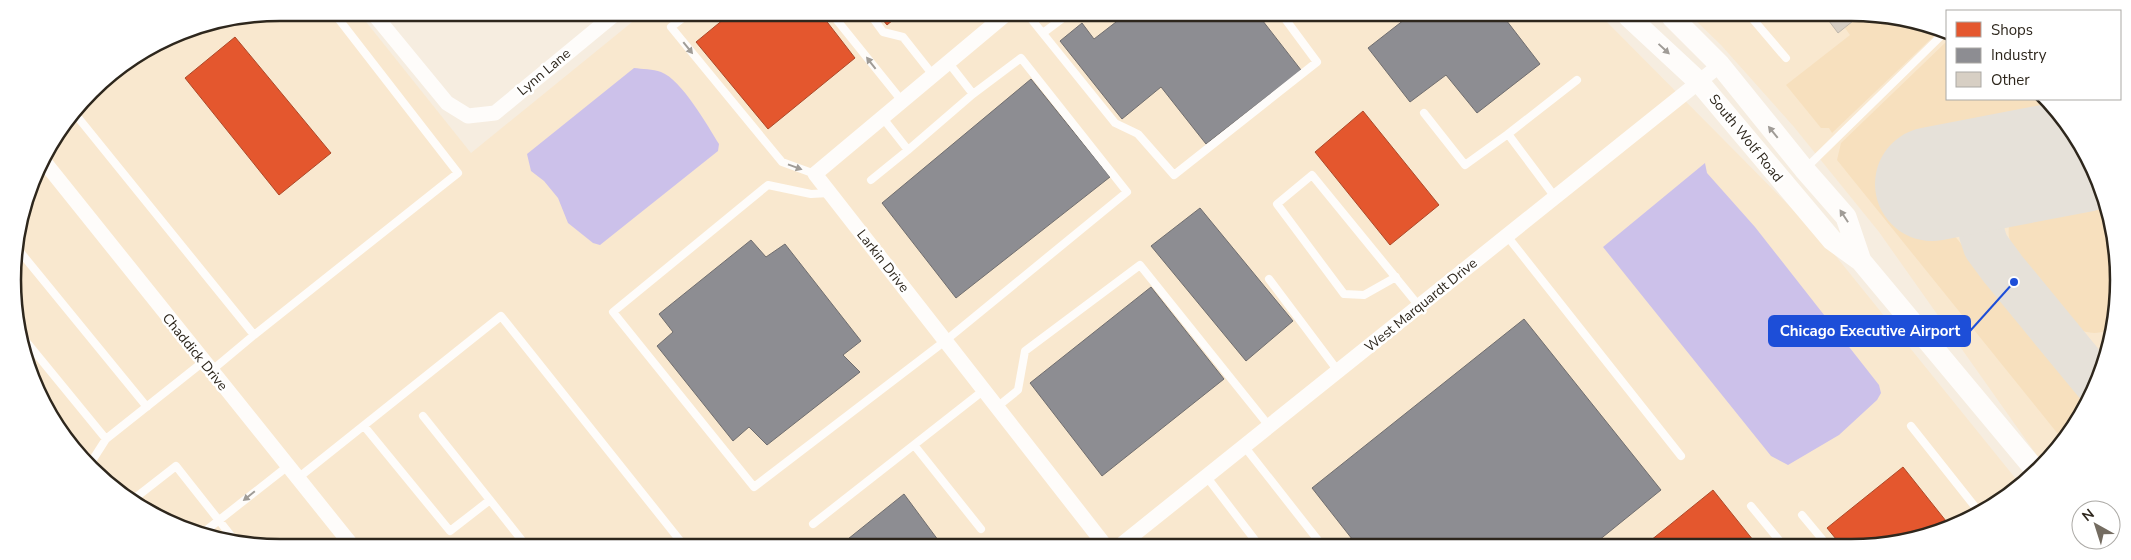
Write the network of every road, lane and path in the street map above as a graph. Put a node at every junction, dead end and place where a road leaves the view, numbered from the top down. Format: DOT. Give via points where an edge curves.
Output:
graph roads {
  1 [pos="340,21"];
  2 [pos="380,21"];
  3 [pos="607,21"];
  4 [pos="679,21"];
  5 [pos="838,21"];
  6 [pos="875,21"];
  7 [pos="993,21"];
  8 [pos="1033,21"];
  9 [pos="1059,21"];
  10 [pos="1287,21"];
  11 [pos="1633,21"];
  12 [pos="1676,21"];
  13 [pos="1754,21"];
  14 [pos="1042,33"];
  15 [pos="1940,37"];
  16 [pos="1786,58"];
  17 [pos="948,62"];
  18 [pos="1720,65"];
  19 [pos="933,75"];
  20 [pos="1577,80"];
  21 [pos="1699,82"];
  22 [pos="973,94"];
  23 [pos="902,101"];
  24 [pos="1424,113"];
  25 [pos="882,117"];
  26 [pos="78,118"];
  27 [pos="1508,134"];
  28 [pos="908,150"];
  29 [pos="48,167"];
  30 [pos="1804,169"];
  31 [pos="815,174"];
  32 [pos="871,180"];
  33 [pos="830,193"];
  34 [pos="1555,197"];
  35 [pos="1507,236"];
  36 [pos="22,255"];
  37 [pos="1861,261"];
  38 [pos="1396,277"];
  39 [pos="1269,279"];
  40 [pos="1420,306"];
  41 [pos="254,335"];
  42 [pos="945,341"];
  43 [pos="30,346"];
  44 [pos="207,367"];
  45 [pos="1338,371"];
  46 [pos="984,390"];
  47 [pos="146,407"];
  48 [pos="997,407"];
  49 [pos="422,416"];
  50 [pos="364,426"];
  51 [pos="1269,426"];
  52 [pos="1911,426"];
  53 [pos="106,439"];
  54 [pos="914,445"];
  55 [pos="1244,446"];
  56 [pos="1681,456"];
  57 [pos="93,459"];
  58 [pos="2032,465"];
  59 [pos="288,466"];
  60 [pos="1206,476"];
  61 [pos="298,478"];
  62 [pos="138,496"];
  63 [pos="490,500"];
  64 [pos="1751,506"];
  65 [pos="1976,506"];
  66 [pos="1802,515"];
  67 [pos="219,520"];
  68 [pos="813,524"];
  69 [pos="208,529"];
  70 [pos="981,529"];
  71 [pos="230,534"];
  72 [pos="347,539"];
  73 [pos="521,539"];
  74 [pos="679,539"];
  75 [pos="1100,539"];
  76 [pos="1128,539"];
  77 [pos="1254,539"];
  78 [pos="1317,539"];
  79 [pos="1778,539"];
  80 [pos="1822,539"];
  1 -- 41 [label="lane" via="458,173"];
  2 -- 3 [label="street, Lynn Lane" via="446,103 468,116 495,113"];
  4 -- 31 [label="lane, one-way" via="671,27 782,162"];
  23 -- 5 [label="lane, one-way"];
  6 -- 19 [label="lane" via="884,32 903,37"];
  7 -- 17 [label="street"];
  8 -- 14 [label="lane"];
  9 -- 14 [label="lane"];
  10 -- 14 [label="lane" via="1317,62 1174,175 1138,134 1116,124"];
  11 -- 21 [label="main road, South Wolf Road, one-way"];
  12 -- 18 [label="main road, South Wolf Road"];
  13 -- 16 [label="lane"];
  15 -- 30 [label="lane"];
  17 -- 19 [label="street"];
  17 -- 22 [label="lane"];
  18 -- 21 [label="street, West Marquardt Drive"];
  30 -- 18 [label="main road, South Wolf Road, one-way"];
  19 -- 23 [label="street"];
  20 -- 27 [label="lane"];
  21 -- 34 [label="street, West Marquardt Drive"];
  21 -- 37 [label="main road, South Wolf Road" via="1832,240"];
  22 -- 28 [label="lane"];
  22 -- 42 [label="lane" via="1021,58 1127,192"];
  23 -- 25 [label="street"];
  24 -- 27 [label="lane" via="1465,164"];
  25 -- 28 [label="lane"];
  25 -- 31 [label="street"];
  26 -- 41 [label="lane"];
  27 -- 34 [label="lane"];
  28 -- 32 [label="lane"];
  29 -- 44 [label="street, Chaddick Drive"];
  37 -- 30 [label="main road, South Wolf Road, one-way" via="1846,217"];
  31 -- 33 [label="street, Larkin Drive"];
  33 -- 42 [label="street, Larkin Drive"];
  33 -- 42 [label="lane" via="811,194 768,185 613,312 754,487"];
  34 -- 35 [label="street, West Marquardt Drive"];
  35 -- 40 [label="street, West Marquardt Drive"];
  35 -- 56 [label="lane"];
  36 -- 47 [label="lane"];
  37 -- 58 [label="main road, South Wolf Road"];
  38 -- 38 [label="lane" via="1312,175 1277,204 1344,294 1364,295"];
  38 -- 40 [label="lane"];
  39 -- 45 [label="lane"];
  40 -- 45 [label="street, West Marquardt Drive"];
  41 -- 44 [label="lane"];
  42 -- 46 [label="street, Larkin Drive"];
  43 -- 53 [label="lane"];
  44 -- 47 [label="lane"];
  44 -- 59 [label="street, Chaddick Drive"];
  45 -- 51 [label="street, West Marquardt Drive"];
  46 -- 48 [label="street, Larkin Drive"];
  46 -- 54 [label="lane"];
  47 -- 53 [label="lane"];
  48 -- 51 [label="lane" via="1018,390 1025,351 1140,265"];
  48 -- 75 [label="street, Larkin Drive"];
  49 -- 63 [label="lane"];
  50 -- 61 [label="lane"];
  50 -- 63 [label="lane" via="450,532"];
  50 -- 74 [label="lane" via="501,316"];
  51 -- 55 [label="street, West Marquardt Drive"];
  52 -- 65 [label="lane"];
  53 -- 57 [label="lane"];
  54 -- 68 [label="lane"];
  54 -- 70 [label="lane"];
  55 -- 60 [label="street, West Marquardt Drive"];
  55 -- 78 [label="lane"];
  59 -- 61 [label="street, Chaddick Drive"];
  59 -- 67 [label="lane, one-way"];
  60 -- 76 [label="street, West Marquardt Drive"];
  60 -- 77 [label="lane"];
  61 -- 72 [label="street, Chaddick Drive"];
  62 -- 67 [label="lane" via="176,466"];
  63 -- 73 [label="lane"];
  64 -- 79 [label="lane"];
  66 -- 80 [label="lane"];
  67 -- 69 [label="lane"];
  67 -- 71 [label="lane"];
}
